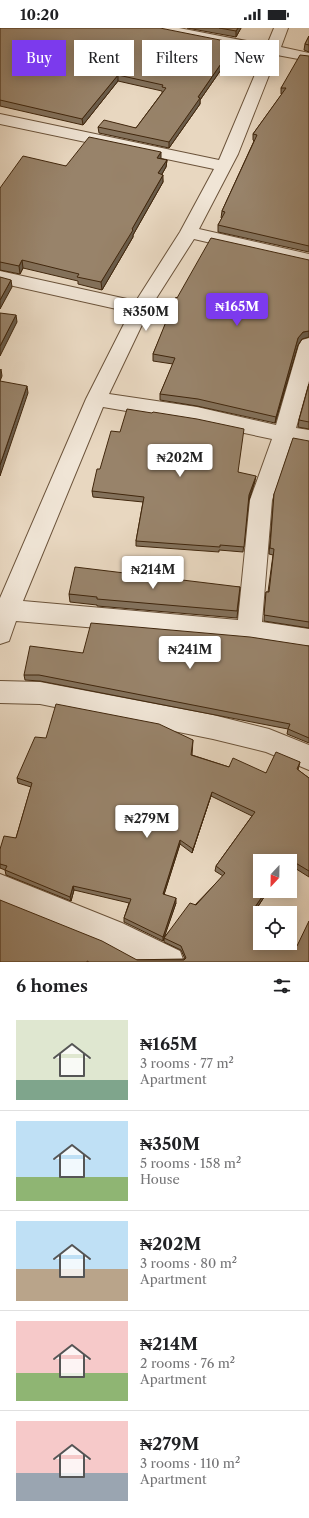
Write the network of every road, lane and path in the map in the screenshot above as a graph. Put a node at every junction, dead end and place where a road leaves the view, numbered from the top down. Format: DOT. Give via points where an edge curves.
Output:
graph roads {
  1 [pos="157,28"];
  2 [pos="282,28"];
  3 [pos="276,40"];
  4 [pos="220,41"];
  5 [pos="279,52"];
  6 [pos="309,57"];
  7 [pos="261,76"];
  8 [pos="0,118"];
  9 [pos="223,166"];
  10 [pos="189,232"];
  11 [pos="309,260"];
  12 [pos="0,277"];
  13 [pos="141,308"];
  14 [pos="309,345"];
  15 [pos="96,399"];
  16 [pos="284,434"];
  17 [pos="309,438"];
  18 [pos="7,610"];
  19 [pos="248,631"];
  20 [pos="0,634"];
  21 [pos="309,640"];
  22 [pos="0,692"];
  23 [pos="309,758"];
  24 [pos="0,888"];
  25 [pos="169,962"];
  1 -- 4 [label="street"];
  2 -- 3 [label="street"];
  5 -- 6 [label="street"];
  7 -- 9 [label="street"];
  8 -- 9 [label="street"];
  9 -- 10 [label="street"];
  10 -- 11 [label="street"];
  10 -- 13 [label="street"];
  12 -- 13 [label="street"];
  13 -- 15 [label="street"];
  14 -- 16 [label="street"];
  15 -- 16 [label="street" via="197,414"];
  15 -- 18 [label="street"];
  16 -- 17 [label="street"];
  16 -- 19 [label="street" via="261,500"];
  18 -- 19 [label="street"];
  18 -- 20 [label="street"];
  19 -- 21 [label="street"];
  22 -- 23 [label="street" via="40,693 213,727 269,742"];
  24 -- 25 [label="street" via="112,933"];
}
